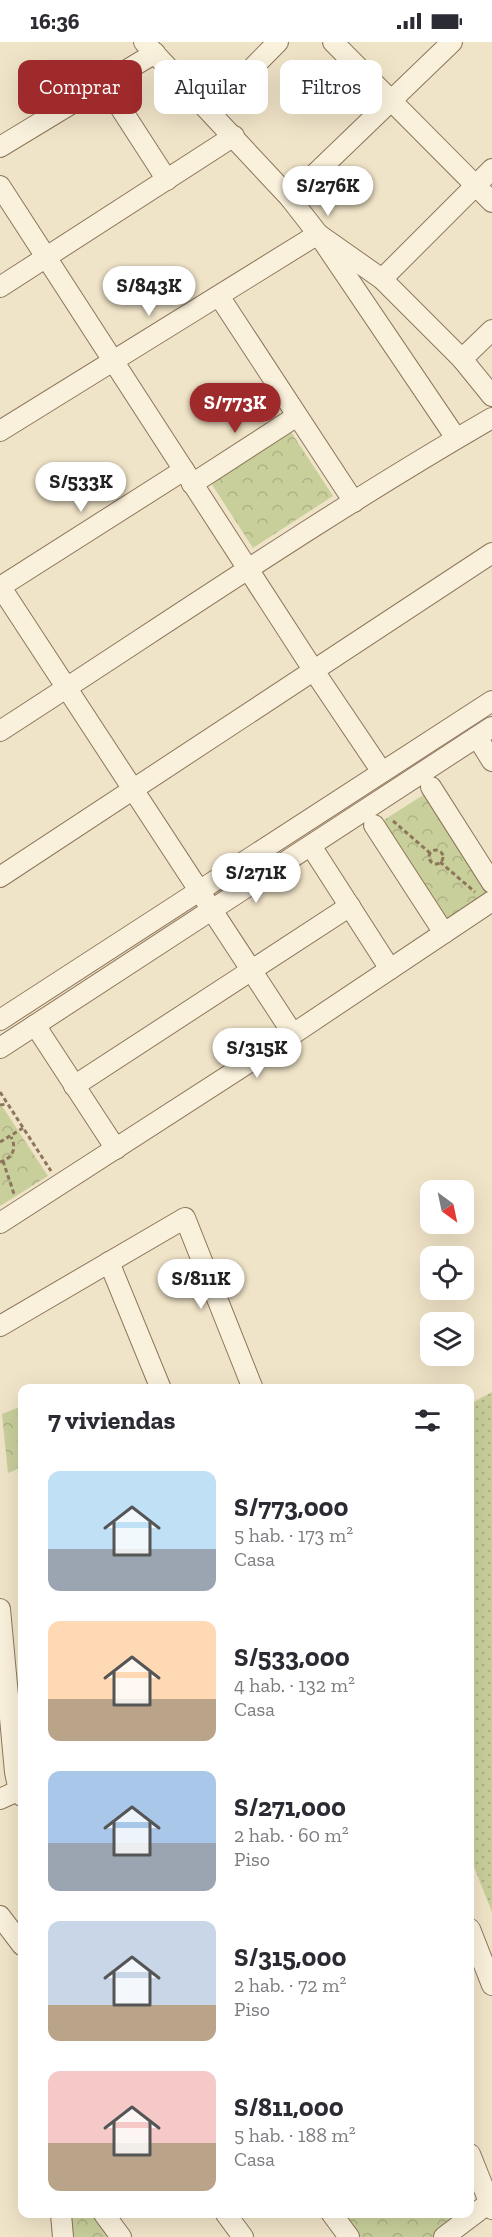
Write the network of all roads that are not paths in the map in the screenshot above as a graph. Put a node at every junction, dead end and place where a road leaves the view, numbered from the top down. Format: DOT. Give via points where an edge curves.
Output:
graph roads {
  1 [pos="278,42"];
  2 [pos="333,42"];
  3 [pos="452,42"];
  4 [pos="149,47"];
  5 [pos="134,60"];
  6 [pos="161,60"];
  7 [pos="260,60"];
  8 [pos="390,101"];
  9 [pos="55,114"];
  10 [pos="124,114"];
  11 [pos="213,114"];
  12 [pos="234,136"];
  13 [pos="0,147"];
  14 [pos="492,169"];
  15 [pos="167,180"];
  16 [pos="477,185"];
  17 [pos="0,186"];
  18 [pos="290,198"];
  19 [pos="492,202"];
  20 [pos="318,234"];
  21 [pos="46,258"];
  22 [pos="382,279"];
  23 [pos="0,287"];
  24 [pos="219,296"];
  25 [pos="492,330"];
  26 [pos="462,359"];
  27 [pos="113,361"];
  28 [pos="492,396"];
  29 [pos="297,416"];
  30 [pos="492,417"];
  31 [pos="0,431"];
  32 [pos="456,438"];
  33 [pos="188,477"];
  34 [pos="354,502"];
  35 [pos="492,554"];
  36 [pos="248,569"];
  37 [pos="0,586"];
  38 [pos="314,671"];
  39 [pos="67,688"];
  40 [pos="492,701"];
  41 [pos="0,731"];
  42 [pos="484,732"];
  43 [pos="492,761"];
  44 [pos="382,772"];
  45 [pos="431,787"];
  46 [pos="133,790"];
  47 [pos="381,820"];
  48 [pos="311,846"];
  49 [pos="0,877"];
  50 [pos="198,889"];
  51 [pos="489,894"];
  52 [pos="350,906"];
  53 [pos="212,910"];
  54 [pos="444,933"];
  55 [pos="390,969"];
  56 [pos="251,970"];
  57 [pos="0,1020"];
  58 [pos="35,1025"];
  59 [pos="293,1034"];
  60 [pos="0,1048"];
  61 [pos="74,1086"];
  62 [pos="116,1149"];
  63 [pos="0,1223"];
  64 [pos="110,1262"];
  65 [pos="0,1326"];
  66 [pos="159,1384"];
  67 [pos="251,1384"];
  68 [pos="0,1610"];
  69 [pos="18,1782"];
  70 [pos="18,1793"];
  71 [pos="0,1799"];
  72 [pos="0,1916"];
  73 [pos="474,1939"];
  74 [pos="18,1940"];
  75 [pos="492,1985"];
  76 [pos="474,2164"];
  77 [pos="491,2206"];
  78 [pos="474,2217"];
  79 [pos="61,2218"];
  80 [pos="107,2218"];
  81 [pos="229,2218"];
  82 [pos="335,2218"];
  83 [pos="473,2218"];
  84 [pos="63,2237"];
  85 [pos="121,2237"];
  86 [pos="243,2237"];
  87 [pos="349,2237"];
  88 [pos="444,2237"];
  1 -- 7 [label="street"];
  2 -- 8 [label="street"];
  3 -- 8 [label="street"];
  4 -- 5 [label="street"];
  4 -- 6 [label="street"];
  8 -- 16 [label="street"];
  8 -- 18 [label="street"];
  9 -- 13 [label="street"];
  10 -- 15 [label="street"];
  11 -- 12 [label="street"];
  12 -- 15 [label="street"];
  12 -- 18 [label="street"];
  14 -- 16 [label="street"];
  15 -- 21 [label="street"];
  16 -- 19 [label="street"];
  16 -- 22 [label="street"];
  17 -- 21 [label="street"];
  18 -- 20 [label="street"];
  20 -- 22 [label="street"];
  20 -- 24 [label="street"];
  20 -- 32 [label="street"];
  21 -- 23 [label="street"];
  21 -- 27 [label="street"];
  22 -- 26 [label="street"];
  24 -- 27 [label="street"];
  24 -- 29 [label="street"];
  25 -- 26 [label="street"];
  26 -- 28 [label="street"];
  27 -- 31 [label="street"];
  27 -- 33 [label="street"];
  29 -- 33 [label="street"];
  29 -- 34 [label="street"];
  30 -- 32 [label="street"];
  32 -- 34 [label="street"];
  33 -- 36 [label="street"];
  33 -- 37 [label="street"];
  34 -- 36 [label="street"];
  35 -- 38 [label="street"];
  36 -- 38 [label="street"];
  36 -- 39 [label="street"];
  37 -- 39 [label="street"];
  38 -- 44 [label="street"];
  38 -- 46 [label="street"];
  39 -- 41 [label="street"];
  39 -- 46 [label="street"];
  40 -- 44 [label="street"];
  42 -- 43 [label="street"];
  42 -- 48 [label="street"];
  44 -- 50 [label="street"];
  45 -- 51 [label="street"];
  46 -- 49 [label="street"];
  46 -- 50 [label="street"];
  47 -- 54 [label="street"];
  48 -- 52 [label="street"];
  48 -- 53 [label="street"];
  50 -- 53 [label="street"];
  50 -- 57 [label="street"];
  51 -- 54 [label="street"];
  52 -- 55 [label="street"];
  52 -- 56 [label="street"];
  53 -- 56 [label="street"];
  53 -- 58 [label="street"];
  54 -- 55 [label="street"];
  55 -- 59 [label="street"];
  56 -- 59 [label="street"];
  56 -- 61 [label="street"];
  58 -- 60 [label="street"];
  58 -- 61 [label="street"];
  59 -- 62 [label="street"];
  61 -- 62 [label="street"];
  62 -- 63 [label="street"];
  64 -- 65 [label="street"];
  64 -- 66 [label="street"];
  64 -- 67 [label="street" via="185,1218"];
  68 -- 69 [label="street"];
  70 -- 71 [label="street"];
  72 -- 74 [label="street"];
  73 -- 75 [label="street"];
  76 -- 77 [label="street"];
  77 -- 78 [label="street"];
  79 -- 84 [label="street"];
  80 -- 85 [label="street"];
  81 -- 86 [label="street"];
  82 -- 87 [label="street"];
  83 -- 88 [label="street"];
}
